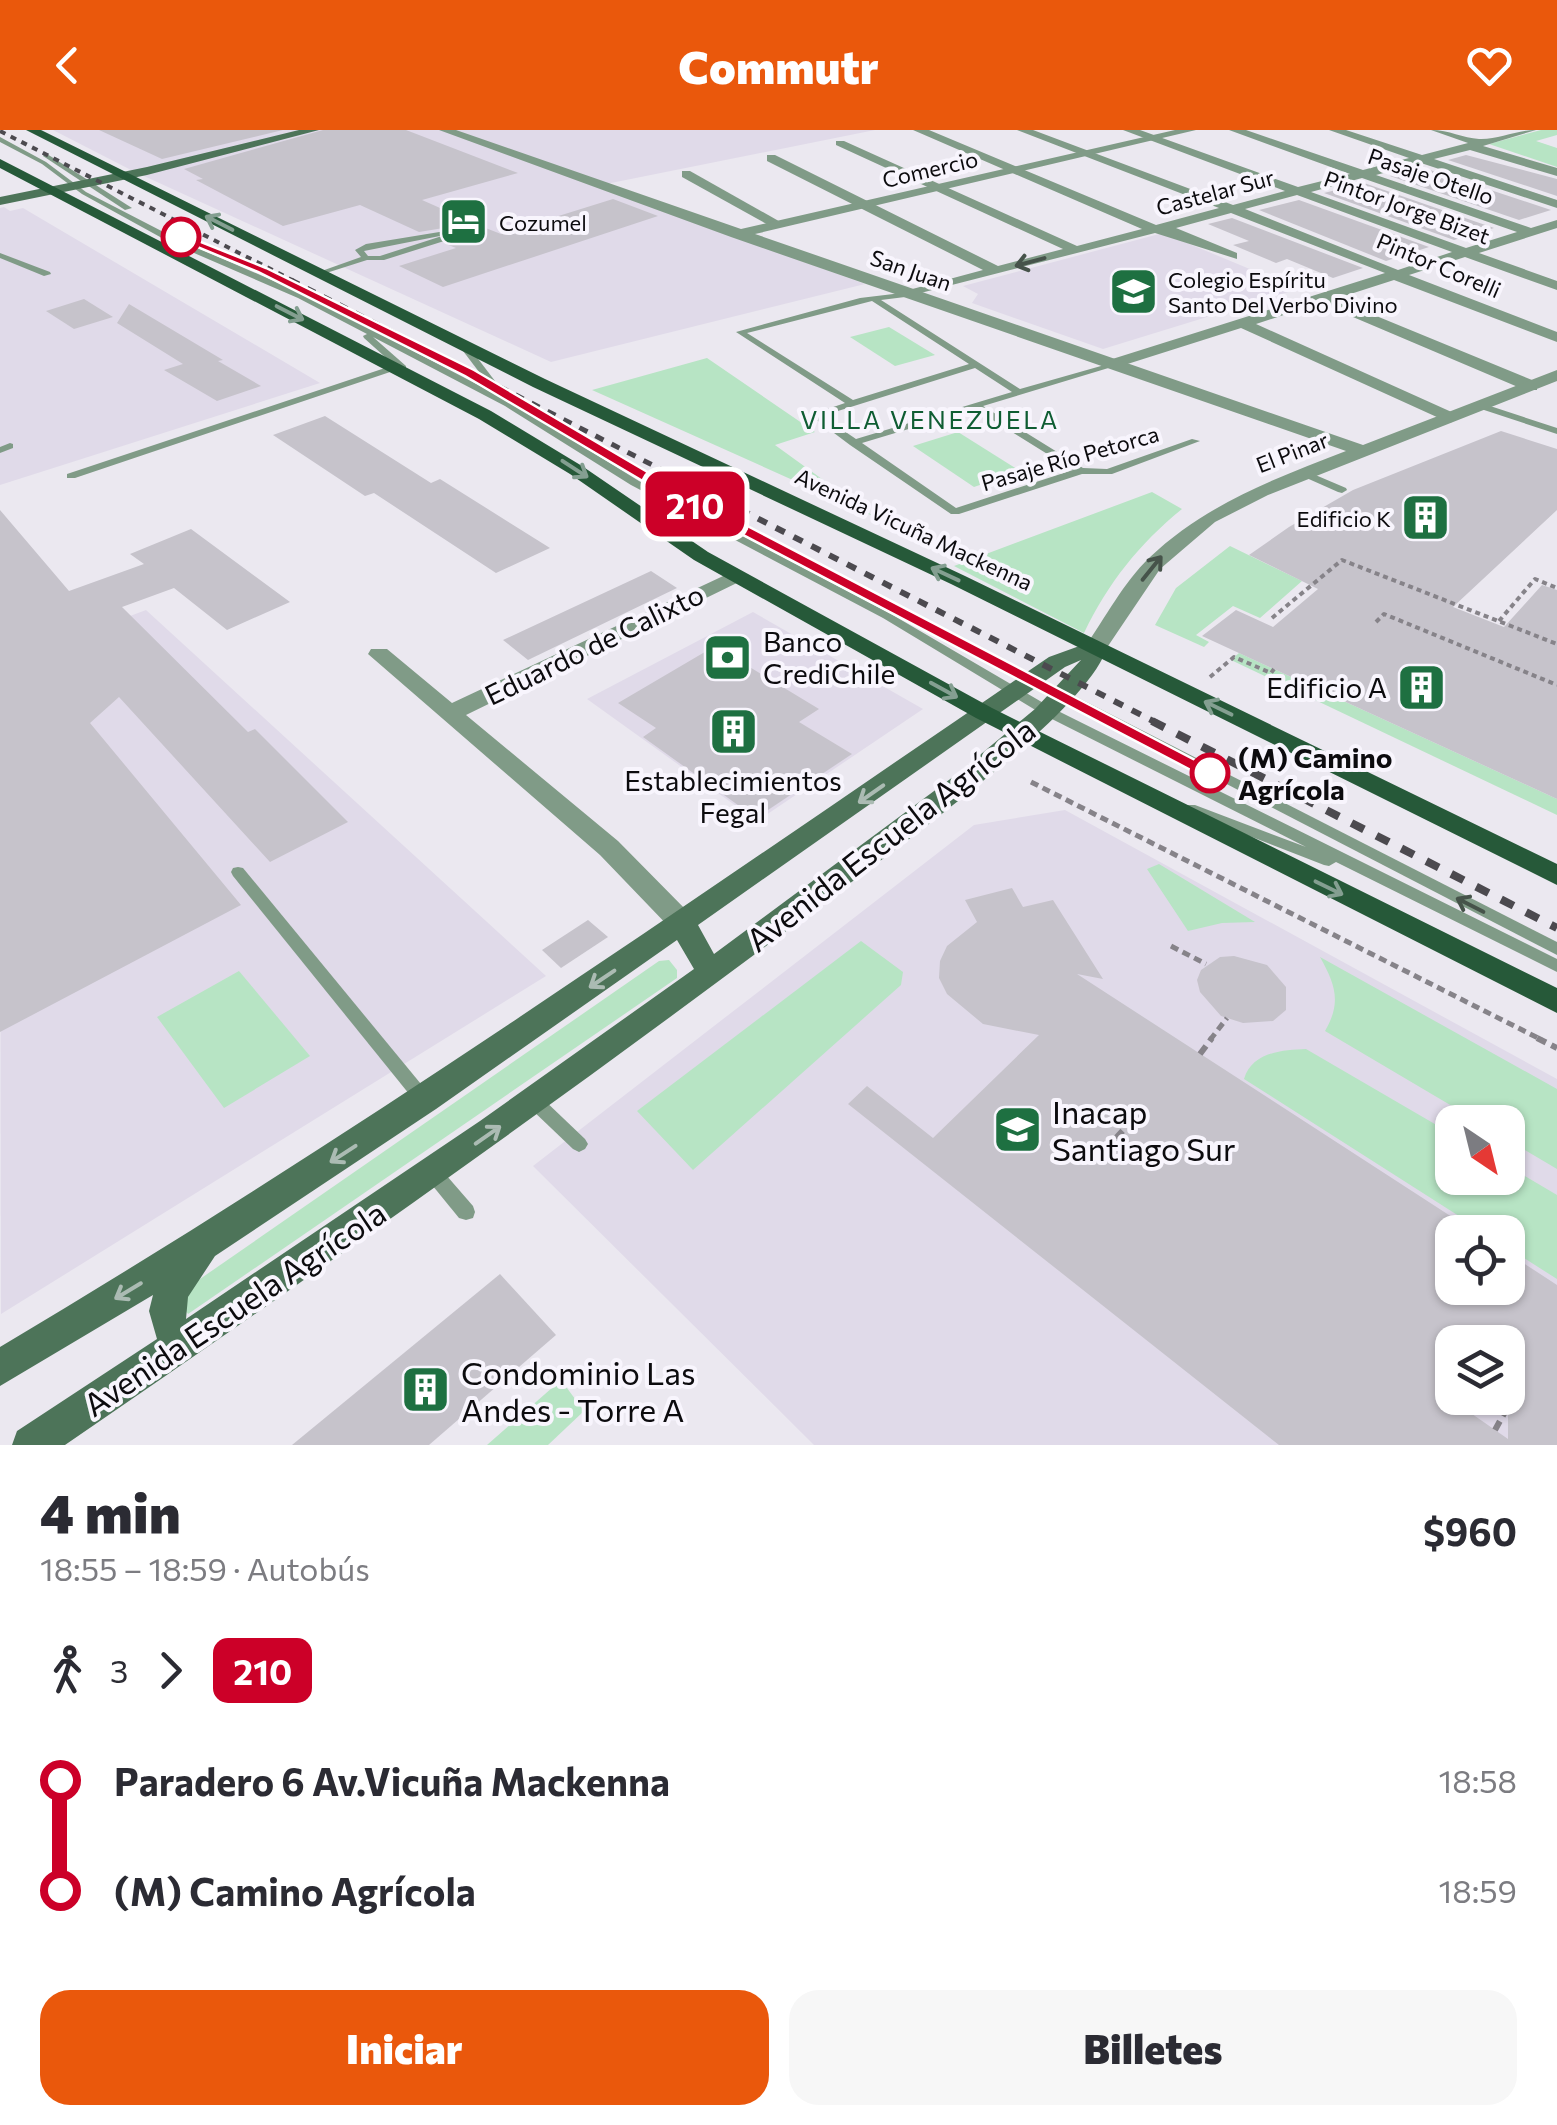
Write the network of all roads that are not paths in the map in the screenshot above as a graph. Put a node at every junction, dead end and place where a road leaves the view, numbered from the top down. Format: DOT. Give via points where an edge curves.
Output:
graph roads {
  1 [pos="32,130"];
  2 [pos="284,130"];
  3 [pos="313,130"];
  4 [pos="445,130"];
  5 [pos="919,130"];
  6 [pos="1023,130"];
  7 [pos="1129,130"];
  8 [pos="1190,130"];
  9 [pos="1234,130"];
  10 [pos="1336,130"];
  11 [pos="1437,130"];
  12 [pos="1530,130"];
  13 [pos="0,136"];
  14 [pos="1153,138"];
  15 [pos="840,142"];
  16 [pos="1476,145"];
  17 [pos="1085,154"];
  18 [pos="771,158"];
  19 [pos="1424,158"];
  20 [pos="0,163"];
  21 [pos="1014,170"];
  22 [pos="119,172"];
  23 [pos="1557,172"];
  24 [pos="686,174"];
  25 [pos="1364,174"];
  26 [pos="83,181"];
  27 [pos="50,184"];
  28 [pos="939,187"];
  29 [pos="0,189"];
  30 [pos="1300,191"];
  31 [pos="0,201"];
  32 [pos="864,204"];
  33 [pos="1557,204"];
  34 [pos="1228,210"];
  35 [pos="777,224"];
  36 [pos="1557,224"];
  37 [pos="1154,229"];
  38 [pos="1530,232"];
  39 [pos="736,234"];
  40 [pos="1557,241"];
  41 [pos="1076,250"];
  42 [pos="1465,252"];
  43 [pos="0,255"];
  44 [pos="1232,256"];
  45 [pos="366,258"];
  46 [pos="996,271"];
  47 [pos="320,273"];
  48 [pos="47,274"];
  49 [pos="1395,274"];
  50 [pos="1557,286"];
  51 [pos="910,294"];
  52 [pos="873,298"];
  53 [pos="1320,298"];
  54 [pos="351,322"];
  55 [pos="1242,322"];
  56 [pos="1557,338"];
  57 [pos="463,344"];
  58 [pos="977,364"];
  59 [pos="1112,364"];
  60 [pos="404,371"];
  61 [pos="1557,375"];
  62 [pos="1530,386"];
  63 [pos="495,387"];
  64 [pos="1018,391"];
  65 [pos="850,402"];
  66 [pos="975,405"];
  67 [pos="1480,406"];
  68 [pos="1450,418"];
  69 [pos="1557,431"];
  70 [pos="1195,441"];
  71 [pos="853,443"];
  72 [pos="1363,451"];
  73 [pos="1081,471"];
  74 [pos="1306,474"];
  75 [pos="70,476"];
  76 [pos="1342,490"];
  77 [pos="955,512"];
  78 [pos="736,576"];
  79 [pos="1096,647"];
  80 [pos="379,654"];
  81 [pos="1022,687"];
  82 [pos="1054,704"];
  83 [pos="451,713"];
  84 [pos="984,713"];
  85 [pos="1023,734"];
  86 [pos="1100,775"];
  87 [pos="238,872"];
  88 [pos="1557,875"];
  89 [pos="1441,906"];
  90 [pos="683,924"];
  91 [pos="1557,950"];
  92 [pos="1557,966"];
  93 [pos="710,973"];
  94 [pos="1557,1001"];
  95 [pos="424,1100"];
  96 [pos="535,1102"];
  97 [pos="580,1144"];
  98 [pos="434,1174"];
  99 [pos="466,1212"];
  100 [pos="211,1240"];
  101 [pos="190,1340"];
  102 [pos="0,1368"];
  103 [pos="68,1435"];
  104 [pos="31,1445"];
  1 -- 22 [label="main road, Avenida Vicuña Mackenna"];
  2 -- 22 [label="main road"];
  3 -- 22 [label="main road"];
  4 -- 39 [label="street, San Juan"];
  5 -- 21 [label="street"];
  6 -- 17 [label="street, Pintor Corelli"];
  7 -- 14 [label="street, Pintor Jorge Bizet"];
  8 -- 14 [label="street, Comercio"];
  9 -- 25 [label="street, Pasaje Otello"];
  10 -- 19 [label="street"];
  11 -- 16 [label="street"];
  12 -- 16 [label="street, Castelar Sur"];
  13 -- 26 [label="lane"];
  13 -- 27 [label="lane"];
  14 -- 17 [label="street, Comercio"];
  14 -- 30 [label="street, Pintor Jorge Bizet"];
  15 -- 28 [label="street"];
  16 -- 19 [label="street, Castelar Sur"];
  16 -- 23 [label="street"];
  17 -- 21 [label="street, Comercio"];
  17 -- 34 [label="street, Pintor Corelli"];
  18 -- 32 [label="street"];
  19 -- 25 [label="street, Castelar Sur"];
  19 -- 33 [label="street"];
  20 -- 27 [label="main road"];
  21 -- 28 [label="street, Comercio"];
  21 -- 37 [label="street"];
  22 -- 26 [label="main road"];
  47 -- 22 [label="main road, Avenida Vicuña Mackenna, one-way"];
  24 -- 35 [label="street"];
  25 -- 30 [label="street, Castelar Sur"];
  25 -- 38 [label="street, Pasaje Otello"];
  26 -- 27 [label="main road"];
  26 -- 54 [label="lane" via="202,255"];
  26 -- 63 [label="lane" via="191,242 262,270"];
  27 -- 29 [label="main road"];
  27 -- 31 [label="main road"];
  27 -- 60 [label="main road, one-way"];
  28 -- 32 [label="street, Comercio"];
  28 -- 41 [label="street"];
  30 -- 34 [label="street, Castelar Sur"];
  30 -- 42 [label="street, Pintor Jorge Bizet"];
  32 -- 35 [label="street, Comercio"];
  32 -- 46 [label="street"];
  34 -- 37 [label="street, Castelar Sur"];
  34 -- 49 [label="street, Pintor Corelli"];
  35 -- 39 [label="street, Comercio"];
  36 -- 38 [label="street"];
  37 -- 41 [label="street, Castelar Sur"];
  37 -- 44 [label="street"];
  38 -- 40 [label="street, Pasaje Otello"];
  38 -- 42 [label="street"];
  39 -- 51 [label="street, San Juan"];
  41 -- 46 [label="street, Castelar Sur, one-way"];
  42 -- 49 [label="street"];
  42 -- 50 [label="street, Pintor Jorge Bizet"];
  43 -- 48 [label="lane"];
  45 -- 45 [label="lane" via="359,250 476,228 381,258"];
  45 -- 47 [label="lane"];
  46 -- 51 [label="street, Castelar Sur"];
  47 -- 57 [label="main road, Avenida Vicuña Mackenna"];
  49 -- 53 [label="street"];
  49 -- 56 [label="street, Pintor Corelli"];
  51 -- 52 [label="lane"];
  51 -- 59 [label="street, San Juan"];
  52 -- 58 [label="lane"];
  52 -- 65 [label="lane" via="740,332"];
  53 -- 55 [label="street"];
  53 -- 62 [label="street"];
  54 -- 60 [label="lane"];
  54 -- 81 [label="lane" via="533,418 635,483"];
  55 -- 59 [label="street"];
  55 -- 68 [label="street"];
  57 -- 63 [label="lane"];
  79 -- 57 [label="main road, Avenida Vicuña Mackenna, one-way"];
  58 -- 64 [label="lane"];
  58 -- 65 [label="lane"];
  59 -- 64 [label="lane"];
  59 -- 72 [label="street, San Juan"];
  60 -- 75 [label="lane"];
  60 -- 78 [label="main road, one-way" via="559,458"];
  61 -- 62 [label="street, El Pinar"];
  62 -- 67 [label="street, El Pinar"];
  63 -- 81 [label="lane"];
  64 -- 66 [label="lane"];
  65 -- 71 [label="lane" via="815,415"];
  66 -- 71 [label="lane"];
  66 -- 73 [label="lane"];
  67 -- 68 [label="street, El Pinar"];
  67 -- 69 [label="lane"];
  68 -- 72 [label="street, El Pinar"];
  70 -- 73 [label="lane, Pasaje Río Petorca" via="1108,472"];
  71 -- 77 [label="lane"];
  72 -- 74 [label="street, El Pinar"];
  73 -- 77 [label="lane, Pasaje Río Petorca"];
  74 -- 76 [label="lane"];
  79 -- 74 [label="street, El Pinar, one-way" via="1178,540 1226,508"];
  78 -- 83 [label="street, Eduardo de Calixto"];
  78 -- 84 [label="main road, one-way"];
  79 -- 81 [label="main road, Avenida Escuela Agrícola" via="1068,656"];
  79 -- 82 [label="main road, Avenida Escuela Agrícola" via="1091,665"];
  88 -- 79 [label="main road, Avenida Vicuña Mackenna, one-way"];
  80 -- 83 [label="street, Eduardo de Calixto"];
  81 -- 82 [label="lane"];
  81 -- 84 [label="main road, Avenida Escuela Agrícola"];
  82 -- 85 [label="main road, Avenida Escuela Agrícola"];
  82 -- 89 [label="lane"];
  91 -- 82 [label="lane, one-way"];
  83 -- 90 [label="street, Eduardo de Calixto" via="610,848"];
  84 -- 85 [label="main road"];
  84 -- 90 [label="main road, Avenida Escuela Agrícola, one-way"];
  85 -- 86 [label="main road"];
  85 -- 93 [label="main road, Avenida Escuela Agrícola"];
  86 -- 89 [label="lane"];
  86 -- 94 [label="main road, one-way"];
  87 -- 95 [label="lane"];
  89 -- 92 [label="lane"];
  90 -- 93 [label="main road"];
  90 -- 95 [label="main road, Avenida Escuela Agrícola, one-way"];
  93 -- 96 [label="main road, Avenida Escuela Agrícola"];
  95 -- 100 [label="main road, Avenida Escuela Agrícola, one-way"];
  96 -- 97 [label="lane"];
  98 -- 96 [label="main road, Avenida Escuela Agrícola, one-way"];
  98 -- 99 [label="lane"];
  98 -- 101 [label="main road, Avenida Escuela Agrícola"];
  100 -- 101 [label="main road" via="167,1302 172,1334"];
  100 -- 102 [label="main road, Avenida Escuela Agrícola, one-way"];
  101 -- 103 [label="main road, Avenida Escuela Agrícola"];
  103 -- 104 [label="main road, Avenida Escuela Agrícola"];
}
